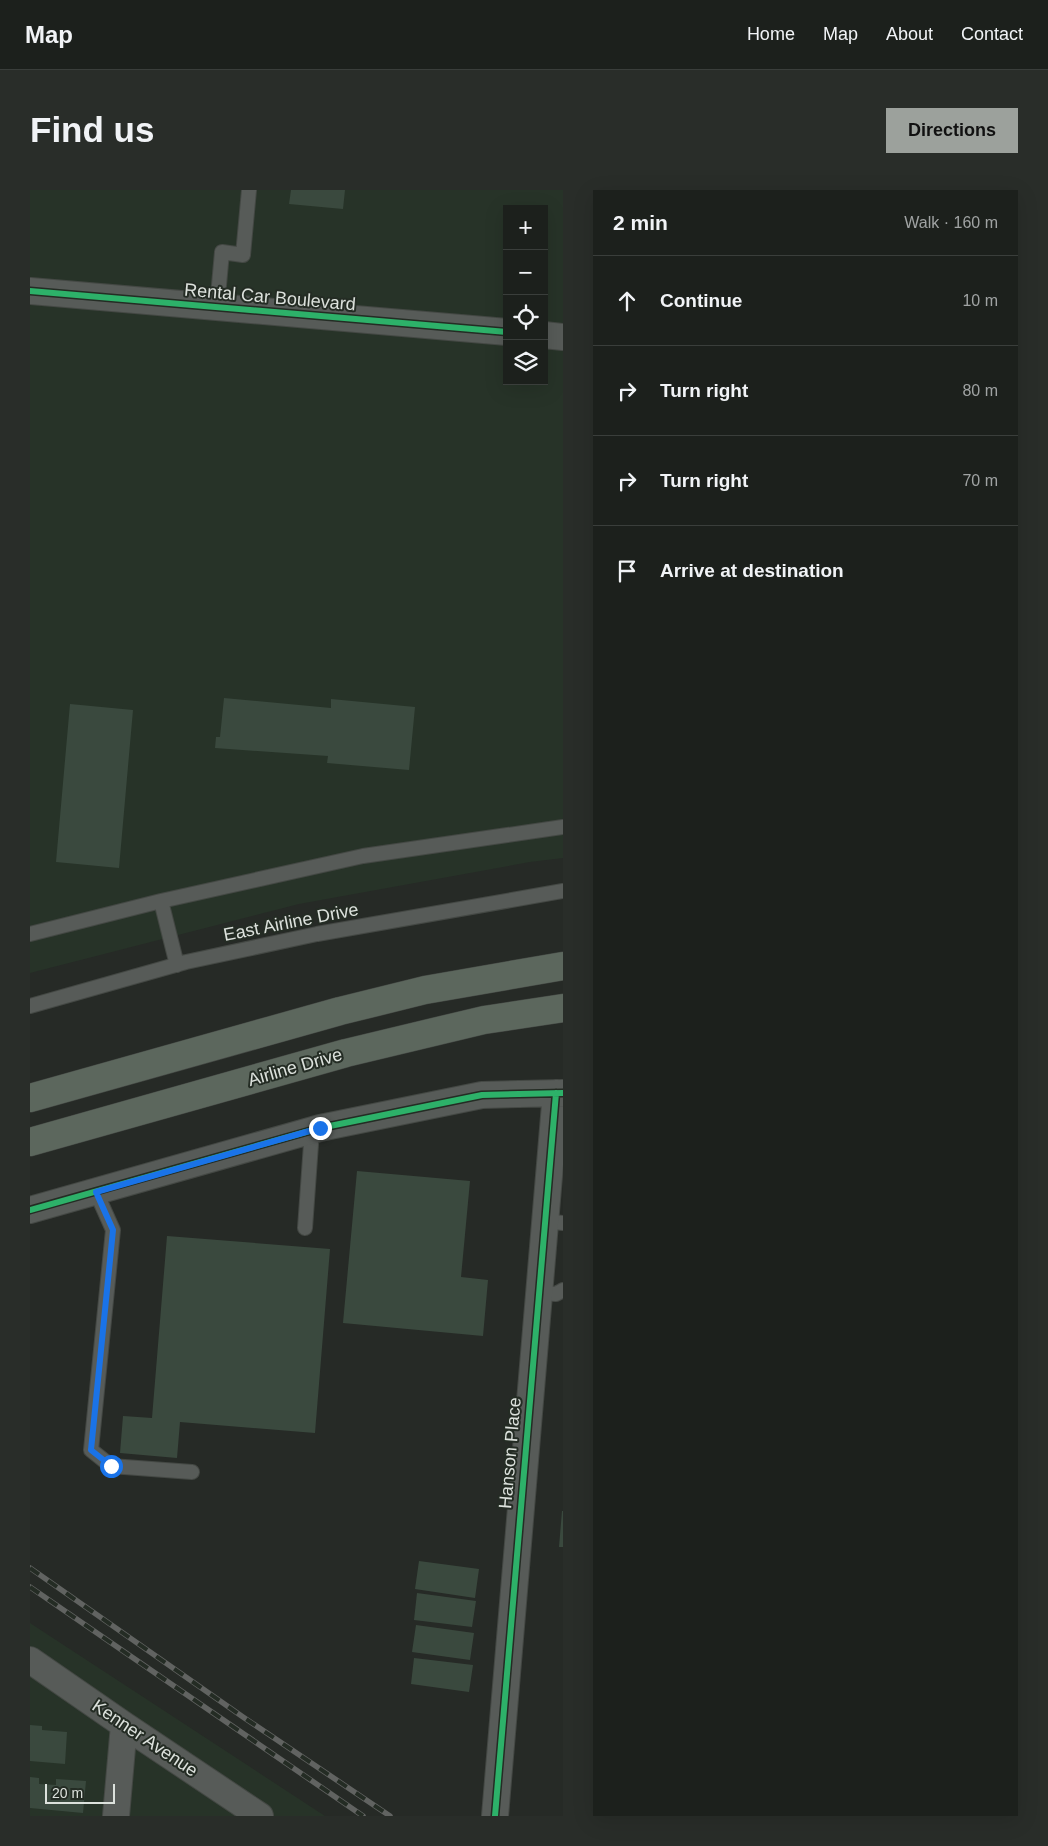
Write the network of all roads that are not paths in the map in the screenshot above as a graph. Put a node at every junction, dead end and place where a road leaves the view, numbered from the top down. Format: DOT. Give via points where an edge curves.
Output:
graph roads {
  1 [pos="249,190"];
  2 [pos="30,291"];
  3 [pos="217,307"];
  4 [pos="503,332"];
  5 [pos="548,335"];
  6 [pos="563,337"];
  7 [pos="563,828"];
  8 [pos="563,891"];
  9 [pos="160,900"];
  10 [pos="30,934"];
  11 [pos="177,965"];
  12 [pos="563,966"];
  13 [pos="30,1006"];
  14 [pos="563,1008"];
  15 [pos="560,1093"];
  16 [pos="30,1098"];
  17 [pos="312,1130"];
  18 [pos="30,1142"];
  19 [pos="96,1192"];
  20 [pos="30,1210"];
  21 [pos="554,1222"];
  22 [pos="305,1228"];
  23 [pos="551,1292"];
  24 [pos="192,1472"];
  25 [pos="30,1660"];
  26 [pos="124,1725"];
  27 [pos="498,1815"];
  28 [pos="116,1816"];
  29 [pos="260,1816"];
  1 -- 3 [label="lane" via="243,255 222,252"];
  2 -- 3 [label="street, Rental Car Boulevard"];
  3 -- 4 [label="street, Rental Car Boulevard"];
  5 -- 6 [label="street"];
  7 -- 9 [label="lane" via="363,856"];
  8 -- 11 [label="lane, East Airline Drive" via="317,934"];
  9 -- 10 [label="lane"];
  9 -- 11 [label="lane"];
  11 -- 13 [label="lane, East Airline Drive"];
  12 -- 16 [label="highway" via="425,990 340,1011"];
  14 -- 18 [label="highway, Airline Drive" via="484,1020 346,1053"];
  15 -- 17 [label="street" via="482,1095"];
  15 -- 21 [label="street, Hanson Place"];
  17 -- 19 [label="street"];
  17 -- 22 [label="lane"];
  19 -- 20 [label="street"];
  19 -- 24 [label="lane" via="113,1230 91,1450 111,1466"];
  21 -- 23 [label="street, Hanson Place"];
  23 -- 27 [label="street, Hanson Place"];
  25 -- 26 [label="street, Kenner Avenue"];
  26 -- 28 [label="street"];
  26 -- 29 [label="street, Kenner Avenue"];
}
